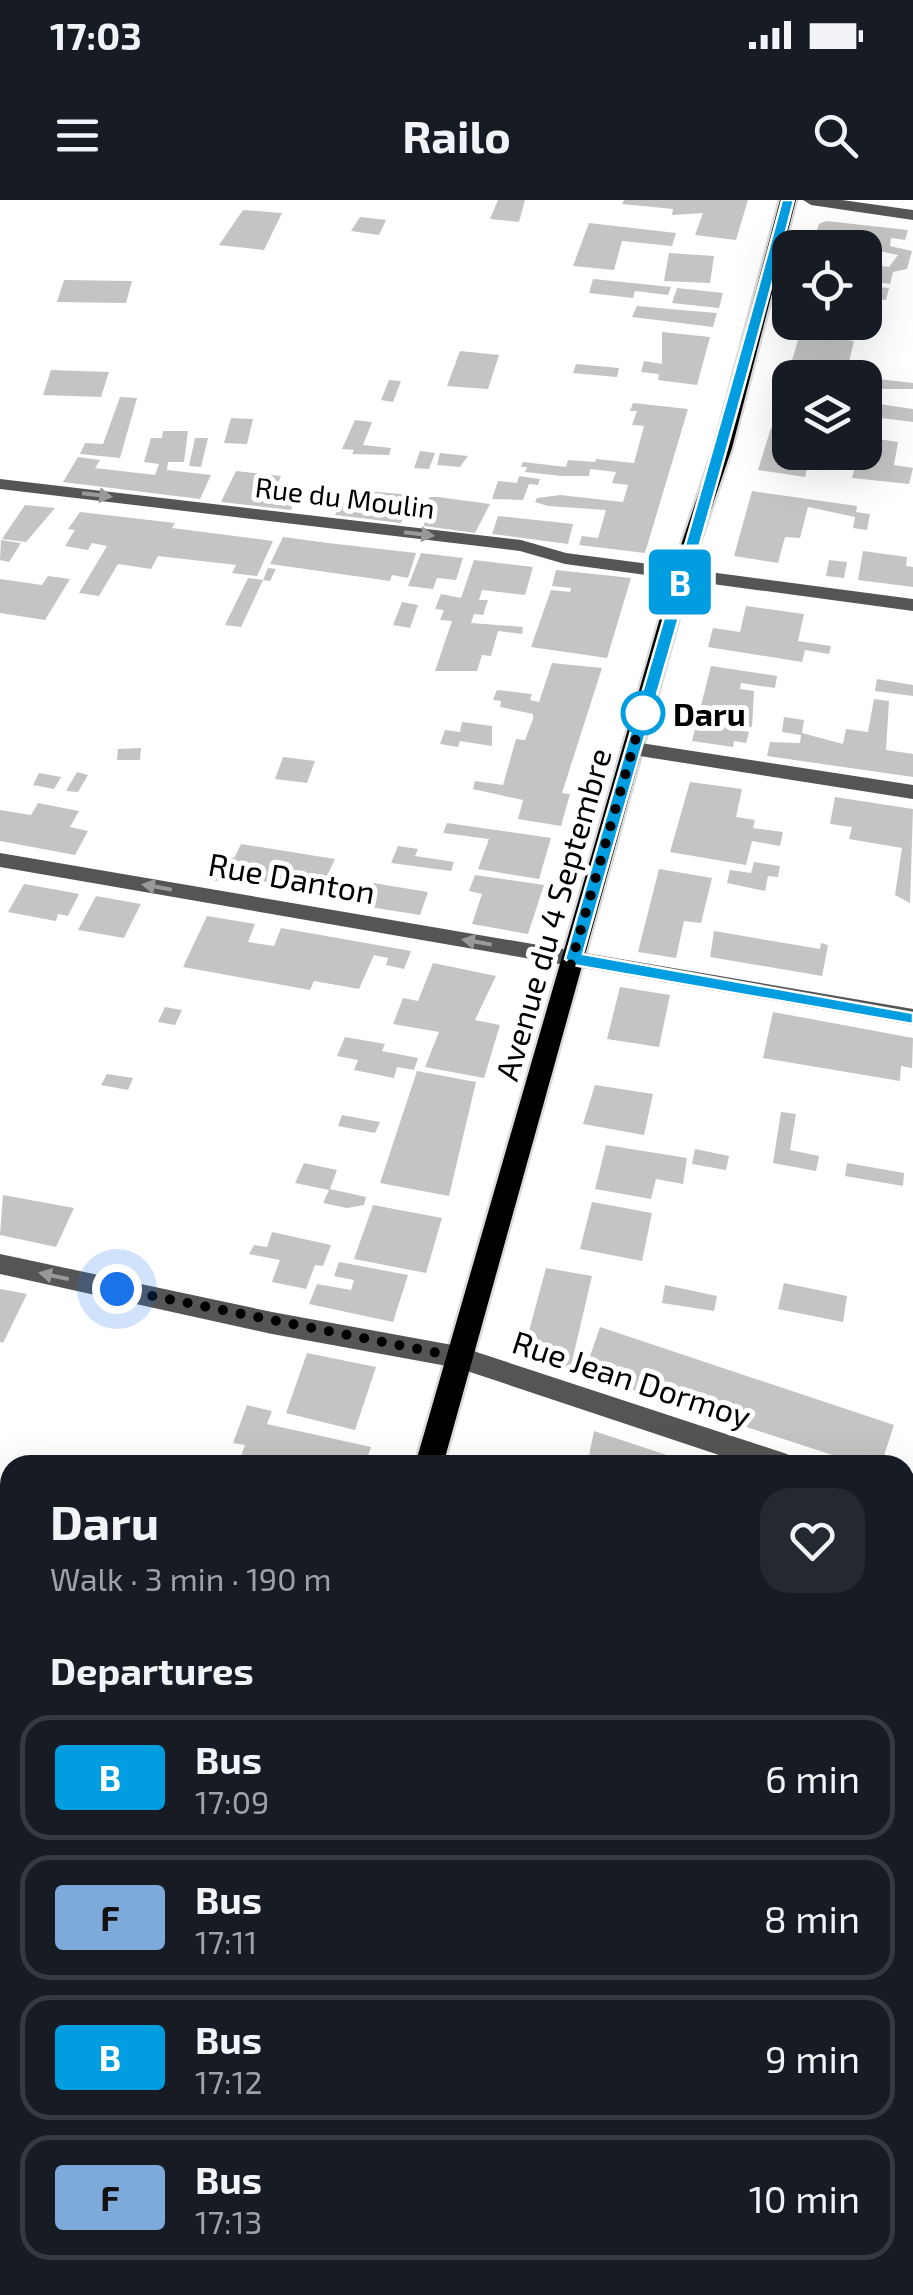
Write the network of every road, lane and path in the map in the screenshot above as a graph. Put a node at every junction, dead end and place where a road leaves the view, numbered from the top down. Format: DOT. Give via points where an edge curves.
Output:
graph roads {
  1 [pos="788,200"];
  2 [pos="811,200"];
  3 [pos="913,215"];
  4 [pos="0,484"];
  5 [pos="682,572"];
  6 [pos="913,605"];
  7 [pos="634,749"];
  8 [pos="913,792"];
  9 [pos="0,860"];
  10 [pos="573,959"];
  11 [pos="913,1017"];
  12 [pos="0,1264"];
  13 [pos="458,1357"];
  14 [pos="432,1455"];
  15 [pos="754,1455"];
  1 -- 5 [label="main road, Avenue du 4 Septembre" via="723,448"];
  2 -- 3 [label="street"];
  4 -- 5 [label="street, Rue du Moulin, one-way" via="521,546"];
  5 -- 6 [label="street, Rue du Moulin"];
  5 -- 7 [label="main road, Avenue du 4 Septembre"];
  7 -- 8 [label="street"];
  7 -- 10 [label="main road, Avenue du 4 Septembre"];
  10 -- 9 [label="street, Rue Danton, one-way"];
  10 -- 11 [label="street, Rue Danton"];
  10 -- 13 [label="main road, Avenue du 4 Septembre"];
  13 -- 12 [label="street, Rue Jean Dormoy, one-way"];
  13 -- 14 [label="main road, Avenue du 4 Septembre"];
  13 -- 15 [label="street, Rue Jean Dormoy"];
}
